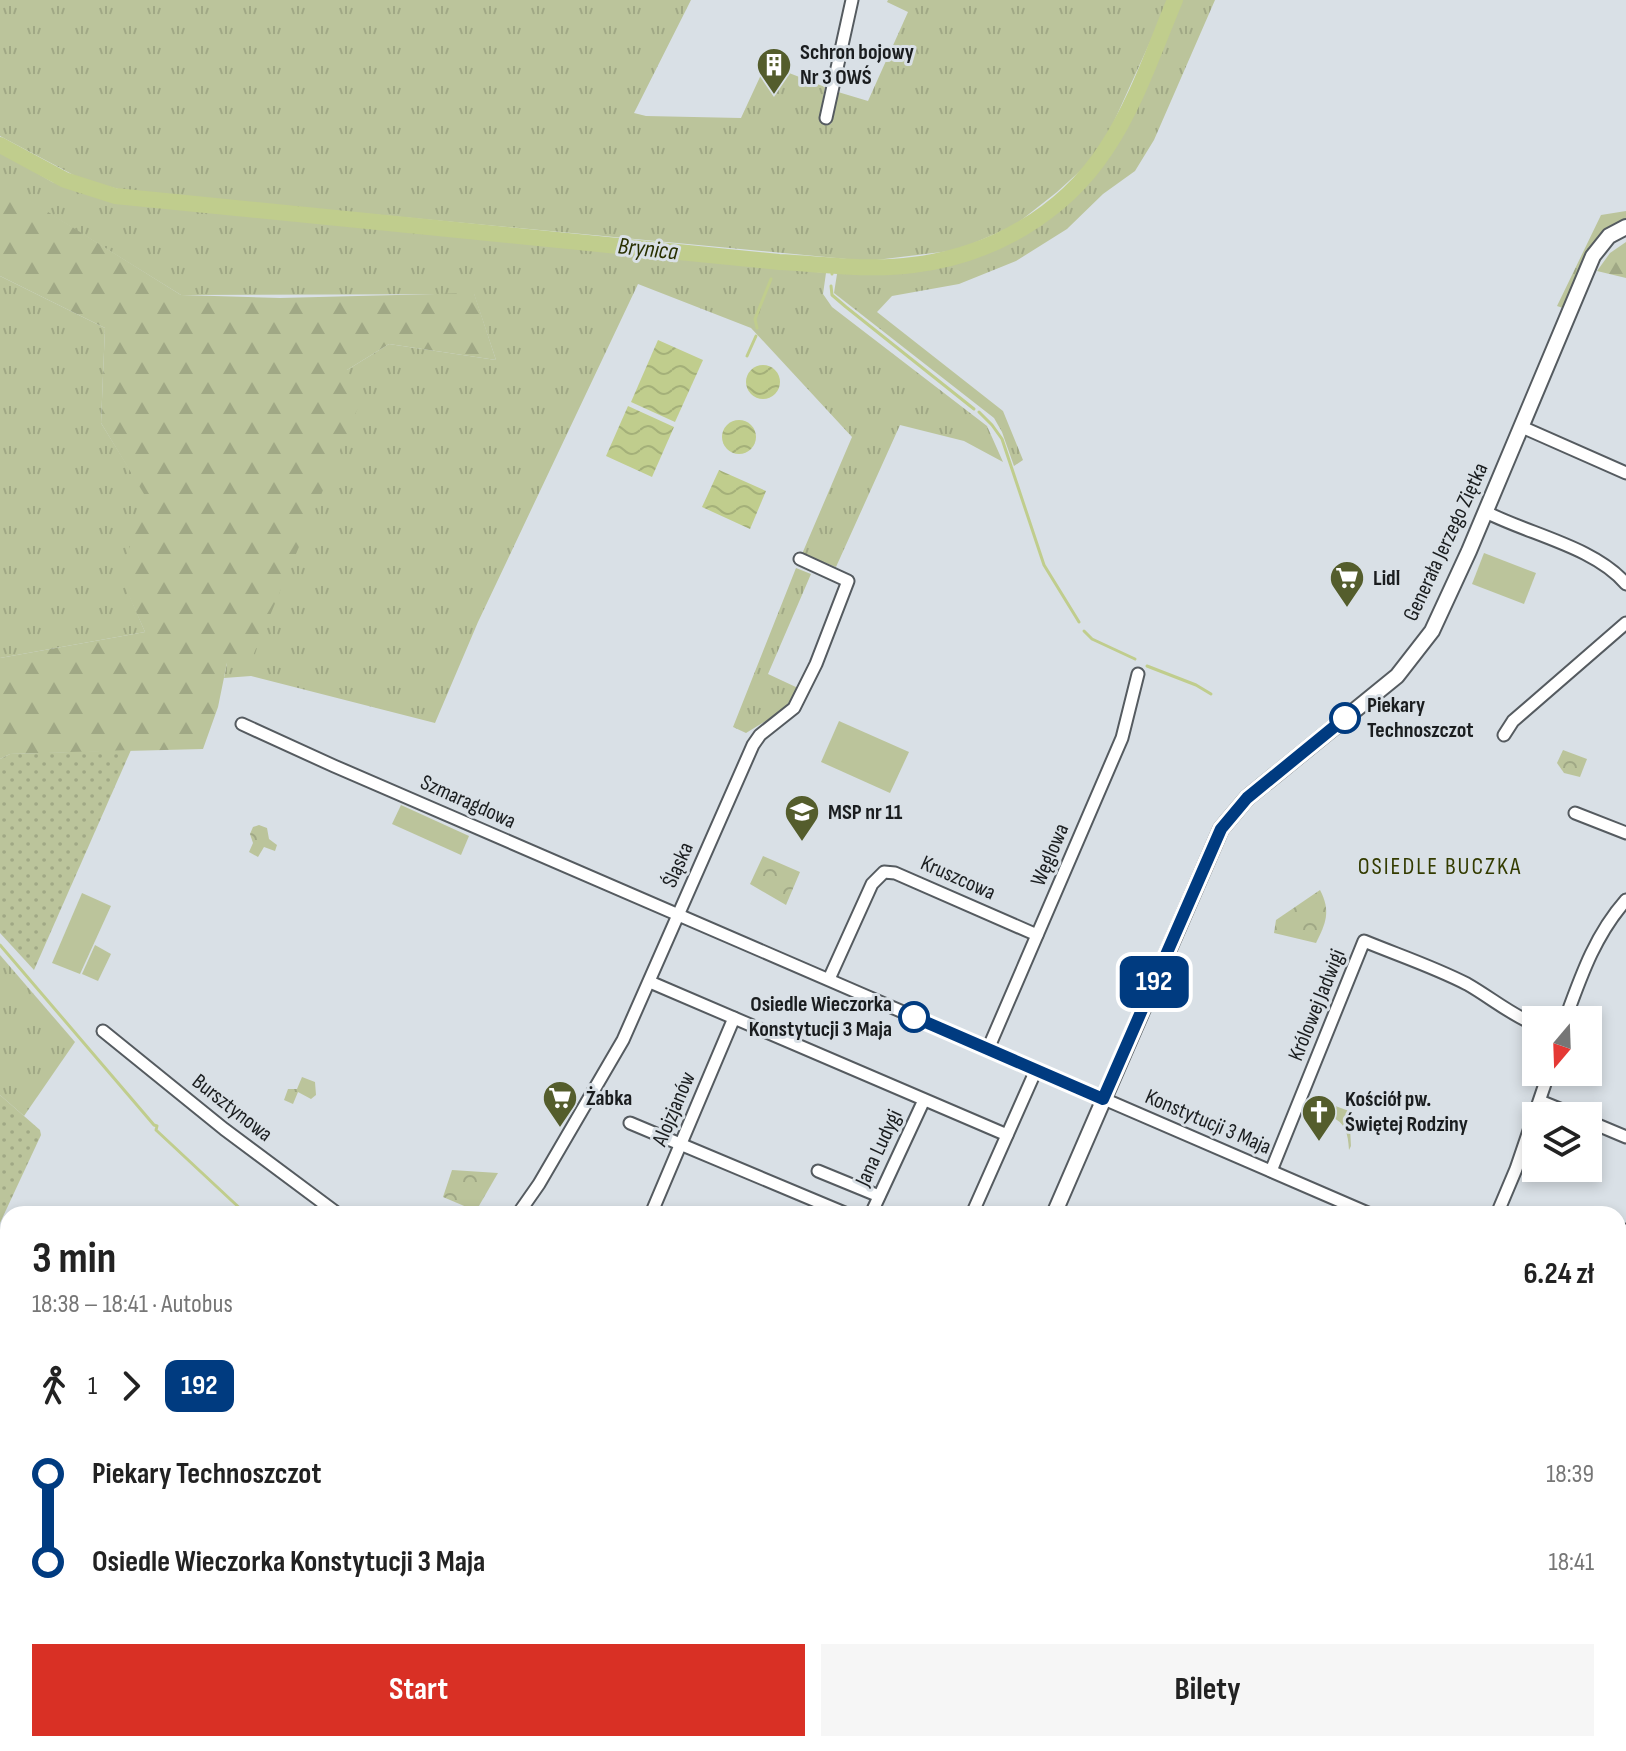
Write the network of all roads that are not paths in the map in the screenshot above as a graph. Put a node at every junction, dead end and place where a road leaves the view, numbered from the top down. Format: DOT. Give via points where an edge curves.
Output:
graph roads {
  1 [pos="852,0"];
  2 [pos="826,118"];
  3 [pos="1626,227"];
  4 [pos="1522,427"];
  5 [pos="1626,473"];
  6 [pos="1486,512"];
  7 [pos="800,559"];
  8 [pos="1626,584"];
  9 [pos="1626,623"];
  10 [pos="1138,674"];
  11 [pos="242,724"];
  12 [pos="1504,735"];
  13 [pos="1575,813"];
  14 [pos="1626,833"];
  15 [pos="1626,901"];
  16 [pos="678,915"];
  17 [pos="1037,935"];
  18 [pos="829,979"];
  19 [pos="650,982"];
  20 [pos="1570,1006"];
  21 [pos="734,1018"];
  22 [pos="1522,1019"];
  23 [pos="103,1031"];
  24 [pos="988,1049"];
  25 [pos="1036,1070"];
  26 [pos="1545,1086"];
  27 [pos="1103,1099"];
  28 [pos="924,1100"];
  29 [pos="1540,1101"];
  30 [pos="630,1123"];
  31 [pos="1602,1127"];
  32 [pos="1007,1135"];
  33 [pos="1626,1137"];
  34 [pos="681,1145"];
  35 [pos="818,1171"];
  36 [pos="1271,1171"];
  37 [pos="879,1196"];
  38 [pos="327,1206"];
  39 [pos="524,1206"];
  40 [pos="654,1206"];
  41 [pos="828,1206"];
  42 [pos="875,1206"];
  43 [pos="976,1206"];
  44 [pos="1057,1206"];
  45 [pos="1352,1206"];
  46 [pos="1500,1206"];
  1 -- 2 [label="street"];
  3 -- 4 [label="street, Generała Jerzego Ziętka" via="1609,236 1593,256"];
  4 -- 5 [label="street"];
  4 -- 6 [label="street, Generała Jerzego Ziętka"];
  6 -- 8 [label="street" via="1587,556"];
  6 -- 27 [label="street, Generała Jerzego Ziętka" via="1432,631 1397,676 1247,798 1221,829"];
  7 -- 16 [label="street, Śląska" via="848,581 794,708 753,745"];
  9 -- 12 [label="street" via="1513,721"];
  10 -- 17 [label="street, Węglowa" via="1122,738"];
  11 -- 16 [label="street, Szmaragdowa"];
  13 -- 14 [label="street"];
  15 -- 20 [label="street" via="1596,941"];
  16 -- 18 [label="street, Konstytucji 3 Maja"];
  16 -- 19 [label="street, Śląska"];
  17 -- 18 [label="street, Kruszcowa" via="884,872 872,884"];
  17 -- 24 [label="street, Węglowa"];
  18 -- 24 [label="street, Konstytucji 3 Maja"];
  19 -- 21 [label="street"];
  19 -- 39 [label="street, Śląska" via="596,1090"];
  21 -- 28 [label="street"];
  21 -- 34 [label="street, Alojzjanów"];
  22 -- 36 [label="street, Królowej Jadwigi" via="1469,985 1364,941"];
  23 -- 38 [label="street, Bursztynowa"];
  24 -- 25 [label="street, Konstytucji 3 Maja"];
  25 -- 27 [label="street, Konstytucji 3 Maja"];
  25 -- 32 [label="street"];
  26 -- 29 [label="street"];
  27 -- 36 [label="street, Konstytucji 3 Maja"];
  27 -- 44 [label="street, Generała Jerzego Ziętka"];
  28 -- 32 [label="street"];
  28 -- 37 [label="street, Jana Ludygi"];
  29 -- 46 [label="street"];
  30 -- 34 [label="street"];
  31 -- 33 [label="street"];
  32 -- 43 [label="street"];
  34 -- 40 [label="street, Alojzjanów"];
  34 -- 41 [label="street"];
  35 -- 37 [label="street"];
  36 -- 45 [label="street, Konstytucji 3 Maja"];
  37 -- 42 [label="street, Jana Ludygi"];
}
